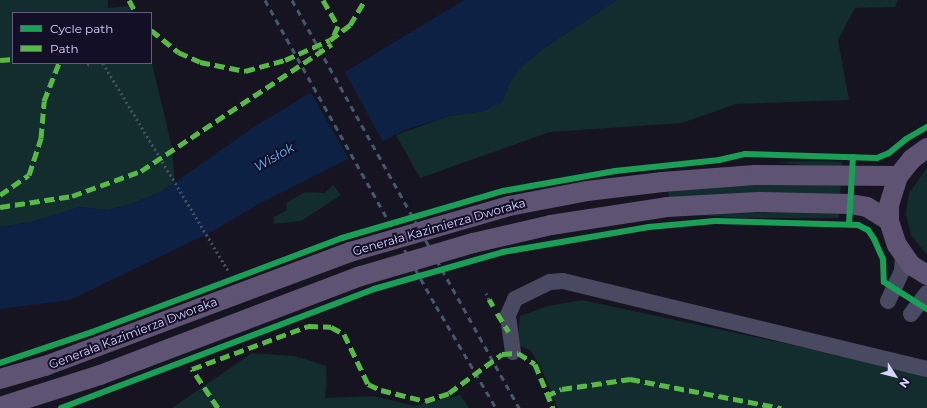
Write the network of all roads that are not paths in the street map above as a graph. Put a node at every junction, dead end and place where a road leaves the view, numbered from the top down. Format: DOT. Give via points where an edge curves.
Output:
graph roads {
  1 [pos="927,148"];
  2 [pos="898,176"];
  3 [pos="889,221"];
  4 [pos="903,256"];
  5 [pos="927,276"];
  6 [pos="927,293"];
  7 [pos="888,301"];
  8 [pos="911,314"];
  9 [pos="513,352"];
  10 [pos="927,369"];
  11 [pos="0,379"];
  12 [pos="34,403"];
  13 [pos="0,407"];
  1 -- 2 [label="main road" via="912,159"];
  2 -- 3 [label="main road" via="892,190"];
  2 -- 11 [label="main road, Generała Kazimierza Dworaka, bridge" via="755,175 662,182 587,191 509,206 350,252 45,366"];
  3 -- 4 [label="main road"];
  3 -- 12 [label="main road, Generała Kazimierza Dworaka, bridge" via="866,207 850,204 758,202 667,208 551,225 465,246 361,276 100,375"];
  4 -- 5 [label="main road"];
  4 -- 7 [label="lane" via="902,271"];
  6 -- 8 [label="lane"];
  9 -- 10 [label="lane" via="508,315 515,299 550,282 563,281"];
  12 -- 13 [label="main road, Generała Kazimierza Dworaka"];
}
